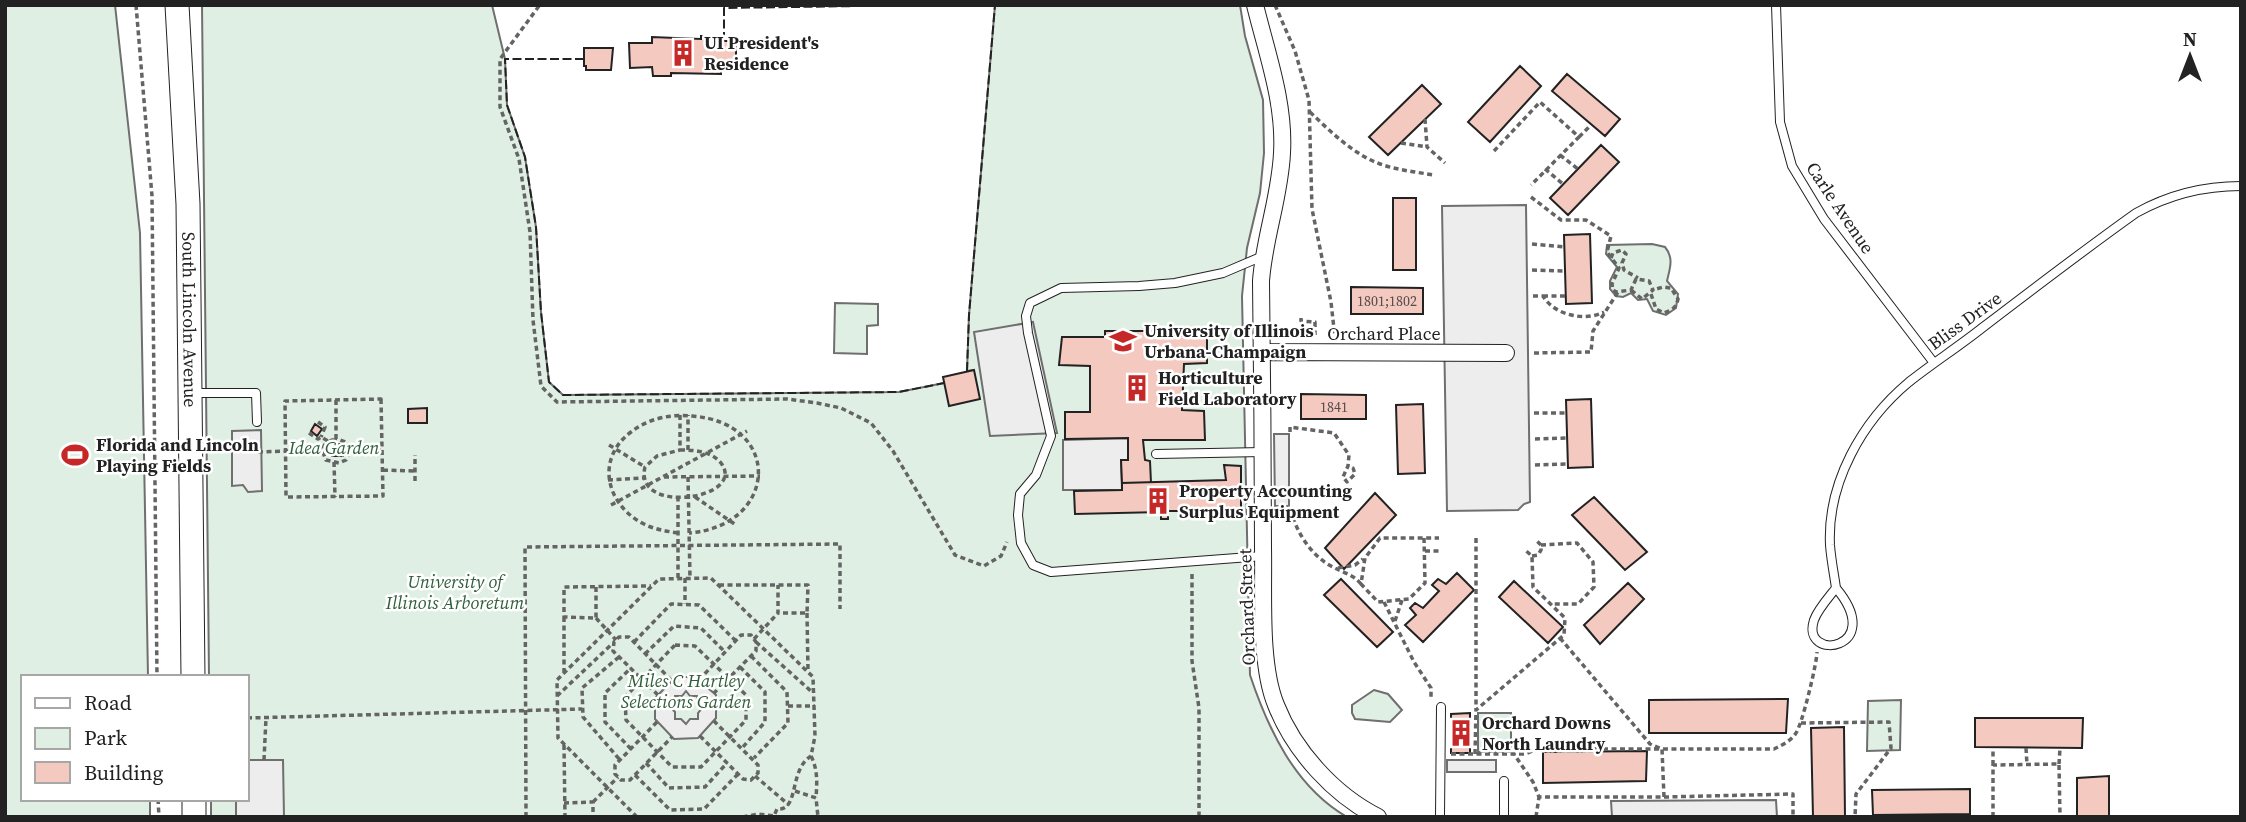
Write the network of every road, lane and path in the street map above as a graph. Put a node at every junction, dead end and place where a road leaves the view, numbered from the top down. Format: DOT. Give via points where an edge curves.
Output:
graph roads {
  1 [pos="136,5"];
  2 [pos="177,5"];
  3 [pos="1255,5"];
  4 [pos="1275,5"];
  5 [pos="1776,5"];
  6 [pos="539,6"];
  7 [pos="1310,112"];
  8 [pos="1425,119"];
  9 [pos="1591,124"];
  10 [pos="1579,137"];
  11 [pos="1401,142"];
  12 [pos="1427,147"];
  13 [pos="1494,151"];
  14 [pos="1560,155"];
  15 [pos="1445,163"];
  16 [pos="1545,169"];
  17 [pos="1578,169"];
  18 [pos="1434,175"];
  19 [pos="1563,184"];
  20 [pos="1531,185"];
  21 [pos="2241,186"];
  22 [pos="1531,197"];
  23 [pos="1532,244"];
  24 [pos="1565,247"];
  25 [pos="1263,256"];
  26 [pos="1611,258"];
  27 [pos="1532,270"];
  28 [pos="1565,271"];
  29 [pos="1640,278"];
  30 [pos="1631,290"];
  31 [pos="1652,291"];
  32 [pos="1618,292"];
  33 [pos="1533,296"];
  34 [pos="1542,296"];
  35 [pos="1566,296"];
  36 [pos="1606,311"];
  37 [pos="1301,318"];
  38 [pos="1315,345"];
  39 [pos="1336,345"];
  40 [pos="1262,352"];
  41 [pos="1506,353"];
  42 [pos="1534,353"];
  43 [pos="1934,363"];
  44 [pos="190,393"];
  45 [pos="336,400"];
  46 [pos="1566,412"];
  47 [pos="1534,413"];
  48 [pos="680,415"];
  49 [pos="688,415"];
  50 [pos="257,422"];
  51 [pos="318,422"];
  52 [pos="747,431"];
  53 [pos="1290,432"];
  54 [pos="309,433"];
  55 [pos="742,434"];
  56 [pos="321,437"];
  57 [pos="1567,438"];
  58 [pos="1535,439"];
  59 [pos="336,440"];
  60 [pos="328,441"];
  61 [pos="609,444"];
  62 [pos="615,448"];
  63 [pos="322,450"];
  64 [pos="382,450"];
  65 [pos="680,450"];
  66 [pos="688,450"];
  67 [pos="286,451"];
  68 [pos="350,451"];
  69 [pos="258,452"];
  70 [pos="1263,452"];
  71 [pos="706,453"];
  72 [pos="1156,454"];
  73 [pos="415,455"];
  74 [pos="334,462"];
  75 [pos="1568,464"];
  76 [pos="1535,465"];
  77 [pos="1349,466"];
  78 [pos="645,467"];
  79 [pos="383,470"];
  80 [pos="415,471"];
  81 [pos="725,476"];
  82 [pos="760,476"];
  83 [pos="663,477"];
  84 [pos="688,477"];
  85 [pos="644,478"];
  86 [pos="608,480"];
  87 [pos="415,481"];
  88 [pos="648,485"];
  89 [pos="335,496"];
  90 [pos="695,497"];
  91 [pos="678,498"];
  92 [pos="689,498"];
  93 [pos="618,502"];
  94 [pos="611,505"];
  95 [pos="1291,509"];
  96 [pos="729,520"];
  97 [pos="1019,522"];
  98 [pos="736,525"];
  99 [pos="678,533"];
  100 [pos="689,533"];
  101 [pos="1424,538"];
  102 [pos="1439,538"];
  103 [pos="1476,538"];
  104 [pos="1535,539"];
  105 [pos="690,544"];
  106 [pos="678,545"];
  107 [pos="1541,545"];
  108 [pos="1525,550"];
  109 [pos="1425,551"];
  110 [pos="1439,551"];
  111 [pos="1264,556"];
  112 [pos="1532,556"];
  113 [pos="1365,558"];
  114 [pos="1192,561"];
  115 [pos="1334,568"];
  116 [pos="678,578"];
  117 [pos="687,578"];
  118 [pos="1361,584"];
  119 [pos="719,585"];
  120 [pos="778,585"];
  121 [pos="651,586"];
  122 [pos="596,587"];
  123 [pos="1836,587"];
  124 [pos="1402,600"];
  125 [pos="1384,602"];
  126 [pos="1552,604"];
  127 [pos="685,605"];
  128 [pos="840,609"];
  129 [pos="778,613"];
  130 [pos="807,613"];
  131 [pos="564,617"];
  132 [pos="596,618"];
  133 [pos="1395,623"];
  134 [pos="764,629"];
  135 [pos="607,630"];
  136 [pos="1560,638"];
  137 [pos="755,640"];
  138 [pos="1818,640"];
  139 [pos="615,641"];
  140 [pos="736,641"];
  141 [pos="634,642"];
  142 [pos="725,652"];
  143 [pos="645,654"];
  144 [pos="751,656"];
  145 [pos="620,657"];
  146 [pos="714,664"];
  147 [pos="656,665"];
  148 [pos="740,667"];
  149 [pos="631,668"];
  150 [pos="808,671"];
  151 [pos="564,673"];
  152 [pos="157,675"];
  153 [pos="193,675"];
  154 [pos="728,678"];
  155 [pos="642,679"];
  156 [pos="699,680"];
  157 [pos="672,681"];
  158 [pos="714,693"];
  159 [pos="813,693"];
  160 [pos="658,695"];
  161 [pos="557,696"];
  162 [pos="788,706"];
  163 [pos="815,706"];
  164 [pos="1441,707"];
  165 [pos="557,709"];
  166 [pos="582,709"];
  167 [pos="527,710"];
  168 [pos="1476,710"];
  169 [pos="248,718"];
  170 [pos="266,718"];
  171 [pos="714,721"];
  172 [pos="657,722"];
  173 [pos="1801,723"];
  174 [pos="700,736"];
  175 [pos="642,737"];
  176 [pos="672,737"];
  177 [pos="730,737"];
  178 [pos="564,744"];
  179 [pos="742,748"];
  180 [pos="1993,748"];
  181 [pos="2026,748"];
  182 [pos="2060,748"];
  183 [pos="631,749"];
  184 [pos="1662,749"];
  185 [pos="657,752"];
  186 [pos="716,752"];
  187 [pos="1441,754"];
  188 [pos="1475,754"];
  189 [pos="1514,754"];
  190 [pos="811,756"];
  191 [pos="753,759"];
  192 [pos="264,760"];
  193 [pos="620,760"];
  194 [pos="646,763"];
  195 [pos="727,763"];
  196 [pos="2059,764"];
  197 [pos="1993,765"];
  198 [pos="2027,765"];
  199 [pos="738,774"];
  200 [pos="635,775"];
  201 [pos="755,776"];
  202 [pos="618,777"];
  203 [pos="1504,781"];
  204 [pos="607,788"];
  205 [pos="795,791"];
  206 [pos="1539,797"];
  207 [pos="1664,797"];
  208 [pos="816,798"];
  209 [pos="593,802"];
  210 [pos="564,803"];
  211 [pos="789,805"];
  212 [pos="687,810"];
  213 [pos="774,816"];
  214 [pos="526,817"];
  215 [pos="565,817"];
  216 [pos="593,817"];
  217 [pos="637,817"];
  218 [pos="687,817"];
  219 [pos="743,817"];
  220 [pos="818,817"];
  221 [pos="1199,817"];
  222 [pos="1378,817"];
  223 [pos="1440,817"];
  224 [pos="1504,817"];
  225 [pos="1536,817"];
  226 [pos="1793,817"];
  227 [pos="1855,817"];
  228 [pos="1993,817"];
  229 [pos="2060,817"];
  1 -- 152 [label="path" via="152,196"];
  2 -- 44 [label="main road, South Lincoln Avenue" via="188,204"];
  3 -- 25 [label="street, Orchard Street" via="1283,131 1278,189"];
  4 -- 7 [label="path" via="1294,51"];
  5 -- 43 [label="lane, Carle Avenue" via="1780,122 1792,166 1824,219"];
  6 -- 97 [label="path" via="500,59 500,107 519,159 530,232 541,386 557,402 787,400 841,408 871,423 893,451 955,555 984,566 993,562"];
  7 -- 18 [label="path" via="1360,154 1380,164"];
  7 -- 39 [label="path" via="1312,208"];
  8 -- 12 [label="path"];
  9 -- 10 [label="path"];
  10 -- 13 [label="path" via="1540,102"];
  10 -- 14 [label="path"];
  11 -- 12 [label="path"];
  12 -- 15 [label="path"];
  14 -- 16 [label="path"];
  14 -- 17 [label="path"];
  16 -- 19 [label="path"];
  16 -- 20 [label="path"];
  21 -- 43 [label="lane, Bliss Drive" via="2198,188 2136,213"];
  22 -- 26 [label="path" via="1562,220 1586,220 1611,236 1607,252"];
  23 -- 24 [label="path"];
  25 -- 40 [label="street, Orchard Street"];
  25 -- 97 [label="lane" via="1223,273 1139,286 1061,288 1030,303 1028,334 1051,436 1036,475 1020,494"];
  26 -- 29 [label="path" via="1622,250 1626,254 1624,270"];
  26 -- 32 [label="path" via="1619,268 1612,284"];
  27 -- 28 [label="path"];
  29 -- 30 [label="path"];
  29 -- 31 [label="path" via="1649,281"];
  30 -- 31 [label="path" via="1642,299"];
  30 -- 32 [label="path"];
  31 -- 31 [label="path" via="1671,288 1678,299 1673,310 1664,313 1656,309"];
  32 -- 36 [label="path"];
  33 -- 34 [label="path"];
  34 -- 35 [label="path"];
  34 -- 36 [label="path" via="1554,309 1566,313 1586,316"];
  36 -- 42 [label="path" via="1593,331 1591,352"];
  37 -- 38 [label="path" via="1315,322"];
  40 -- 41 [label="street, Orchard Place"];
  40 -- 70 [label="street, Orchard Street"];
  43 -- 123 [label="lane, Bliss Drive" via="1883,407 1852,451 1832,514 1830,544"];
  44 -- 50 [label="lane" via="256,393"];
  44 -- 153 [label="main road, South Lincoln Avenue"];
  45 -- 59 [label="path"];
  45 -- 64 [label="path" via="381,399"];
  45 -- 67 [label="path" via="285,401"];
  46 -- 47 [label="path"];
  48 -- 49 [label="path"];
  48 -- 62 [label="path" via="637,427"];
  48 -- 65 [label="path"];
  49 -- 55 [label="path" via="714,419"];
  49 -- 66 [label="path"];
  51 -- 56 [label="path" via="325,427"];
  52 -- 55 [label="path"];
  53 -- 77 [label="path" via="1290,427 1298,427 1335,433 1349,455"];
  54 -- 56 [label="path"];
  55 -- 71 [label="path"];
  55 -- 82 [label="path" via="758,462"];
  56 -- 60 [label="path"];
  57 -- 58 [label="path"];
  59 -- 60 [label="path"];
  59 -- 68 [label="path" via="345,441"];
  60 -- 63 [label="path"];
  61 -- 62 [label="path"];
  62 -- 78 [label="path"];
  62 -- 86 [label="path"];
  63 -- 67 [label="path"];
  63 -- 74 [label="path" via="326,460"];
  64 -- 68 [label="path"];
  64 -- 79 [label="path"];
  65 -- 66 [label="path"];
  65 -- 78 [label="path" via="657,456"];
  66 -- 71 [label="path"];
  67 -- 69 [label="path"];
  67 -- 89 [label="path" via="286,497"];
  68 -- 74 [label="path" via="346,460"];
  70 -- 72 [label="lane"];
  70 -- 111 [label="street, Orchard Street"];
  71 -- 81 [label="path" via="720,463"];
  71 -- 83 [label="path"];
  73 -- 80 [label="path"];
  74 -- 89 [label="path"];
  75 -- 76 [label="path"];
  77 -- 77 [label="path" via="1342,477 1347,482 1355,470"];
  78 -- 85 [label="path"];
  79 -- 80 [label="path"];
  79 -- 89 [label="path" via="383,496"];
  80 -- 87 [label="path"];
  81 -- 82 [label="path"];
  81 -- 84 [label="path"];
  81 -- 90 [label="path" via="716,488"];
  82 -- 96 [label="path" via="752,500"];
  83 -- 84 [label="path"];
  83 -- 88 [label="path"];
  84 -- 92 [label="path"];
  85 -- 86 [label="path"];
  85 -- 88 [label="path"];
  86 -- 93 [label="path"];
  88 -- 91 [label="path"];
  88 -- 93 [label="path"];
  90 -- 92 [label="path"];
  90 -- 96 [label="path"];
  91 -- 92 [label="path"];
  91 -- 99 [label="path"];
  92 -- 100 [label="path"];
  93 -- 94 [label="path"];
  93 -- 99 [label="path" via="644,524"];
  95 -- 115 [label="path" via="1293,523 1303,538"];
  96 -- 98 [label="path"];
  96 -- 100 [label="path"];
  97 -- 114 [label="lane" via="1021,543 1033,565 1051,572"];
  99 -- 106 [label="path"];
  100 -- 105 [label="path"];
  101 -- 102 [label="path"];
  101 -- 109 [label="path"];
  101 -- 113 [label="path" via="1380,538"];
  103 -- 168 [label="path"];
  104 -- 107 [label="path"];
  105 -- 106 [label="path"];
  105 -- 117 [label="path"];
  105 -- 128 [label="path" via="840,544"];
  106 -- 116 [label="path"];
  106 -- 167 [label="path" via="526,547"];
  107 -- 112 [label="path" via="1540,553"];
  107 -- 126 [label="path" via="1577,543 1593,562 1594,587 1578,604"];
  108 -- 112 [label="path"];
  109 -- 110 [label="path"];
  109 -- 124 [label="path" via="1425,583"];
  111 -- 114 [label="lane"];
  111 -- 222 [label="street, Orchard Street" via="1266,659 1276,706 1328,780"];
  112 -- 126 [label="path" via="1533,587"];
  113 -- 115 [label="path" via="1355,565"];
  113 -- 118 [label="path"];
  114 -- 221 [label="path"];
  115 -- 118 [label="path"];
  116 -- 117 [label="path"];
  116 -- 121 [label="path" via="659,579"];
  117 -- 119 [label="path" via="711,578"];
  117 -- 127 [label="path"];
  118 -- 125 [label="path" via="1378,602"];
  119 -- 120 [label="path"];
  119 -- 134 [label="path"];
  120 -- 129 [label="path"];
  120 -- 130 [label="path" via="808,585"];
  121 -- 122 [label="path"];
  121 -- 135 [label="path"];
  122 -- 131 [label="path" via="564,587"];
  122 -- 132 [label="path"];
  123 -- 138 [label="lane" via="1815,616"];
  123 -- 138 [label="lane, Bliss Drive" via="1851,617 1850,636 1835,646"];
  124 -- 125 [label="path"];
  124 -- 133 [label="path"];
  125 -- 133 [label="path"];
  126 -- 136 [label="path" via="1565,618"];
  127 -- 140 [label="path" via="699,605"];
  127 -- 141 [label="path" via="671,604"];
  129 -- 130 [label="path"];
  129 -- 134 [label="path"];
  130 -- 150 [label="path"];
  131 -- 132 [label="path"];
  131 -- 151 [label="path"];
  132 -- 135 [label="path"];
  133 -- 164 [label="path" via="1431,688 1431,706"];
  134 -- 137 [label="path"];
  134 -- 150 [label="path"];
  135 -- 139 [label="path"];
  135 -- 151 [label="path"];
  136 -- 168 [label="path"];
  136 -- 184 [label="path" via="1650,744"];
  137 -- 140 [label="path" via="741,635"];
  137 -- 144 [label="path" via="756,652"];
  137 -- 159 [label="path"];
  138 -- 173 [label="path" via="1816,668"];
  139 -- 141 [label="path" via="629,637"];
  139 -- 145 [label="path" via="613,651"];
  139 -- 161 [label="path"];
  140 -- 142 [label="path"];
  141 -- 143 [label="path"];
  142 -- 143 [label="path" via="701,628 674,626"];
  142 -- 146 [label="path"];
  143 -- 147 [label="path"];
  144 -- 148 [label="path"];
  144 -- 162 [label="path" via="787,692"];
  145 -- 149 [label="path"];
  145 -- 166 [label="path" via="582,688"];
  146 -- 147 [label="path" via="695,646 675,645"];
  146 -- 154 [label="path"];
  146 -- 156 [label="path"];
  147 -- 155 [label="path"];
  147 -- 157 [label="path"];
  148 -- 154 [label="path"];
  148 -- 179 [label="path" via="765,692 765,722"];
  149 -- 155 [label="path"];
  149 -- 183 [label="path" via="605,693 605,722"];
  150 -- 159 [label="path" via="813,677"];
  151 -- 161 [label="path" via="556,680"];
  154 -- 158 [label="path"];
  154 -- 177 [label="path" via="746,695 746,720"];
  155 -- 160 [label="path"];
  155 -- 175 [label="path" via="625,697 626,719"];
  159 -- 163 [label="path"];
  161 -- 165 [label="path"];
  162 -- 163 [label="path"];
  162 -- 191 [label="path" via="788,723"];
  163 -- 190 [label="path"];
  164 -- 187 [label="lane"];
  165 -- 166 [label="path"];
  165 -- 167 [label="path"];
  165 -- 178 [label="path" via="558,738"];
  166 -- 193 [label="path" via="583,718"];
  167 -- 170 [label="path"];
  167 -- 214 [label="path"];
  168 -- 188 [label="path"];
  169 -- 170 [label="path"];
  170 -- 192 [label="path"];
  171 -- 177 [label="path"];
  172 -- 175 [label="path"];
  173 -- 184 [label="path" via="1786,743 1774,749"];
  173 -- 227 [label="path" via="1889,722 1891,748 1856,794"];
  174 -- 186 [label="path"];
  175 -- 183 [label="path"];
  175 -- 185 [label="path"];
  176 -- 185 [label="path"];
  177 -- 179 [label="path"];
  177 -- 186 [label="path"];
  178 -- 204 [label="path"];
  178 -- 210 [label="path"];
  179 -- 191 [label="path"];
  180 -- 197 [label="path"];
  181 -- 198 [label="path"];
  182 -- 196 [label="path"];
  183 -- 193 [label="path"];
  184 -- 189 [label="path" via="1537,749"];
  184 -- 207 [label="path"];
  185 -- 186 [label="path" via="672,767 701,767"];
  185 -- 194 [label="path"];
  186 -- 195 [label="path"];
  187 -- 188 [label="path"];
  187 -- 223 [label="lane"];
  188 -- 189 [label="path"];
  189 -- 206 [label="path"];
  190 -- 205 [label="path" via="798,769"];
  190 -- 208 [label="path"];
  191 -- 201 [label="path" via="758,765"];
  193 -- 202 [label="path" via="615,765"];
  194 -- 195 [label="path" via="670,788 705,787"];
  194 -- 200 [label="path"];
  195 -- 199 [label="path"];
  196 -- 198 [label="path"];
  196 -- 229 [label="path"];
  197 -- 198 [label="path"];
  197 -- 228 [label="path"];
  199 -- 201 [label="path" via="751,780"];
  199 -- 212 [label="path" via="704,809"];
  200 -- 202 [label="path" via="630,780"];
  200 -- 212 [label="path" via="670,810"];
  201 -- 211 [label="path"];
  202 -- 204 [label="path"];
  203 -- 224 [label="lane"];
  204 -- 209 [label="path"];
  204 -- 217 [label="path"];
  205 -- 208 [label="path"];
  205 -- 211 [label="path"];
  206 -- 207 [label="path"];
  206 -- 225 [label="path"];
  207 -- 226 [label="path" via="1793,794"];
  208 -- 220 [label="path"];
  209 -- 210 [label="path"];
  209 -- 216 [label="path"];
  210 -- 215 [label="path"];
  211 -- 213 [label="path" via="777,809"];
  212 -- 218 [label="path"];
  213 -- 219 [label="path"];
}
